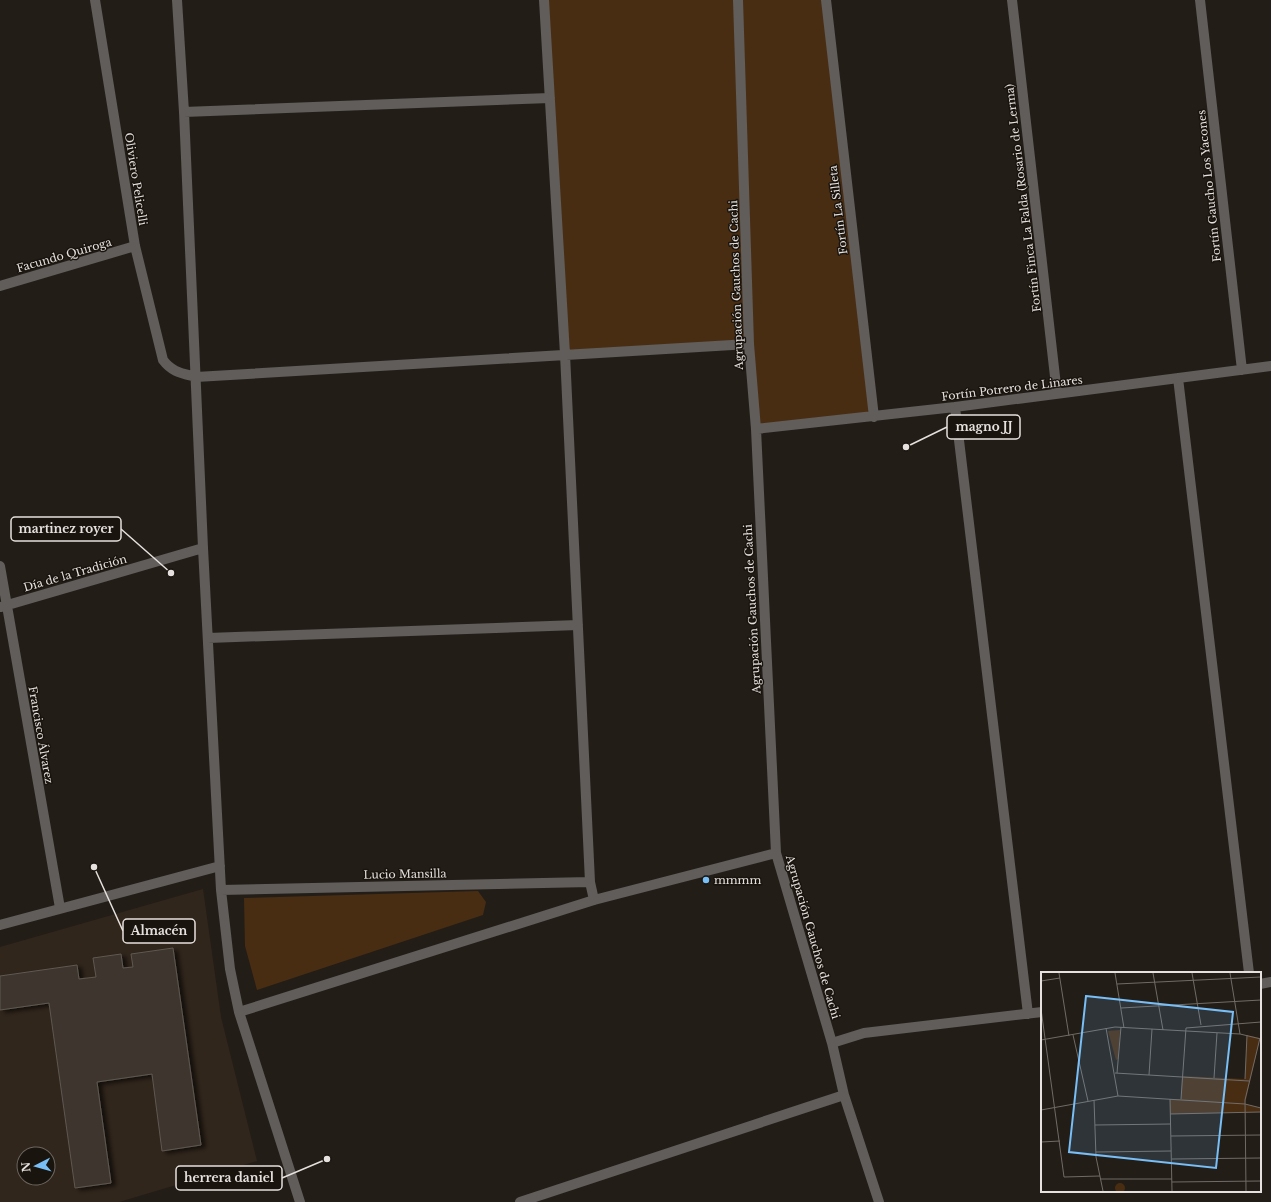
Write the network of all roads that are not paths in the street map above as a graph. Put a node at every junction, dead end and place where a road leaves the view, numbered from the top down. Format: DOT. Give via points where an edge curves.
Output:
graph roads {
  1 [pos="95,0"];
  2 [pos="178,0"];
  3 [pos="544,0"];
  4 [pos="738,0"];
  5 [pos="826,0"];
  6 [pos="1012,0"];
  7 [pos="1200,0"];
  8 [pos="550,98"];
  9 [pos="184,112"];
  10 [pos="135,246"];
  11 [pos="0,286"];
  12 [pos="749,344"];
  13 [pos="564,354"];
  14 [pos="1271,366"];
  15 [pos="1242,370"];
  16 [pos="196,377"];
  17 [pos="1178,378"];
  18 [pos="1057,394"];
  19 [pos="955,407"];
  20 [pos="874,417"];
  21 [pos="756,430"];
  22 [pos="203,548"];
  23 [pos="0,566"];
  24 [pos="3,606"];
  25 [pos="578,625"];
  26 [pos="208,638"];
  27 [pos="776,853"];
  28 [pos="220,866"];
  29 [pos="590,882"];
  30 [pos="221,890"];
  31 [pos="594,900"];
  32 [pos="60,908"];
  33 [pos="0,925"];
  34 [pos="1249,972"];
  35 [pos="1271,982"];
  36 [pos="1261,984"];
  37 [pos="239,1012"];
  38 [pos="1041,1012"];
  39 [pos="1028,1014"];
  40 [pos="832,1043"];
  41 [pos="844,1095"];
  42 [pos="300,1202"];
  43 [pos="520,1202"];
  44 [pos="879,1202"];
  1 -- 10 [label="street, Oliviero Pelicelli"];
  2 -- 9 [label="street"];
  3 -- 8 [label="street"];
  4 -- 12 [label="street, Agrupación Gauchos de Cachi"];
  5 -- 20 [label="street, Fortín La Silleta"];
  6 -- 18 [label="street, Fortín Finca La Falda (Rosario de Lerma)"];
  7 -- 15 [label="street, Fortín Gaucho Los Yacones"];
  8 -- 9 [label="street"];
  8 -- 13 [label="street"];
  9 -- 16 [label="street"];
  10 -- 11 [label="street, Facundo Quiroga"];
  10 -- 16 [label="street, Oliviero Pelicelli" via="163,360 176,372"];
  12 -- 13 [label="street"];
  12 -- 21 [label="street, Agrupación Gauchos de Cachi"];
  13 -- 16 [label="street"];
  13 -- 25 [label="street"];
  14 -- 15 [label="street, Fortín Potrero de Linares"];
  15 -- 17 [label="street, Fortín Potrero de Linares"];
  16 -- 22 [label="street"];
  17 -- 18 [label="street, Fortín Potrero de Linares"];
  17 -- 34 [label="street"];
  18 -- 19 [label="street, Fortín Potrero de Linares"];
  19 -- 20 [label="street, Fortín Potrero de Linares"];
  19 -- 39 [label="street"];
  20 -- 21 [label="street, Fortín Potrero de Linares"];
  21 -- 27 [label="street, Agrupación Gauchos de Cachi"];
  22 -- 24 [label="street, Día de la Tradición"];
  22 -- 26 [label="street"];
  23 -- 24 [label="street, Francisco Álvarez"];
  24 -- 32 [label="street, Francisco Álvarez"];
  25 -- 26 [label="street"];
  25 -- 29 [label="street"];
  26 -- 28 [label="street"];
  27 -- 31 [label="street"];
  27 -- 40 [label="street, Agrupación Gauchos de Cachi"];
  28 -- 30 [label="street"];
  28 -- 32 [label="street"];
  29 -- 30 [label="street, Lucio Mansilla"];
  29 -- 31 [label="street"];
  30 -- 37 [label="street" via="230,969"];
  31 -- 37 [label="street"];
  32 -- 33 [label="street"];
  35 -- 36 [label="street"];
  37 -- 42 [label="street"];
  38 -- 39 [label="street"];
  39 -- 40 [label="street" via="864,1033"];
  40 -- 41 [label="street, Agrupación Gauchos de Cachi"];
  41 -- 43 [label="street"];
  41 -- 44 [label="street, Agrupación Gauchos de Cachi"];
}
